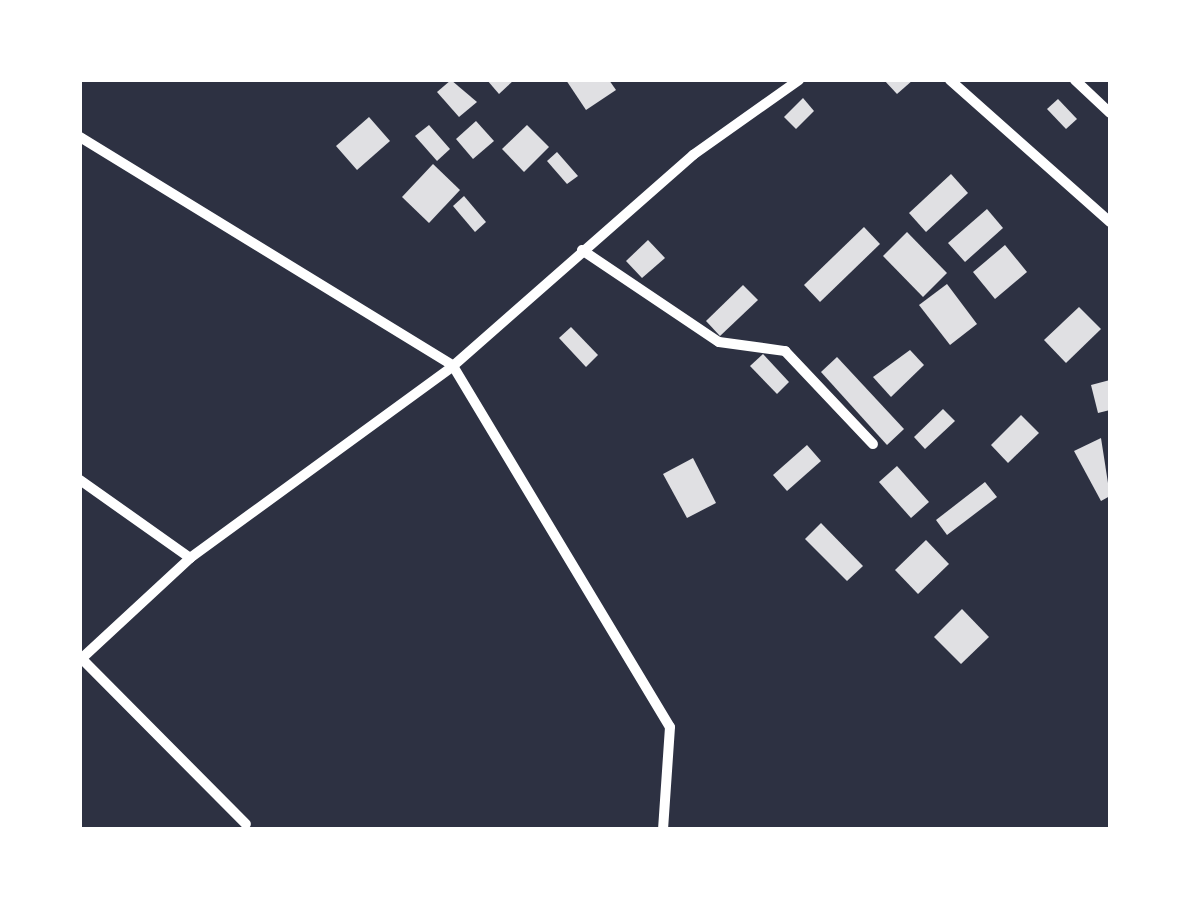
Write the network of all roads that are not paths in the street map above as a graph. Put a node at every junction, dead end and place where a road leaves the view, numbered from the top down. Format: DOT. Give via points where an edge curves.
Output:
graph roads {
  1 [pos="799,80"];
  2 [pos="950,80"];
  3 [pos="1075,80"];
  4 [pos="1110,113"];
  5 [pos="80,137"];
  6 [pos="1110,222"];
  7 [pos="582,250"];
  8 [pos="453,366"];
  9 [pos="874,444"];
  10 [pos="80,480"];
  11 [pos="190,558"];
  12 [pos="81,659"];
  13 [pos="246,824"];
  14 [pos="662,829"];
  1 -- 7 [label="street"];
  2 -- 6 [label="street"];
  3 -- 4 [label="street"];
  5 -- 8 [label="street"];
  7 -- 8 [label="street"];
  7 -- 9 [label="street" via="719,342 785,351"];
  8 -- 11 [label="street"];
  8 -- 14 [label="street" via="670,726"];
  10 -- 11 [label="street"];
  11 -- 12 [label="street"];
  12 -- 13 [label="street"];
}
